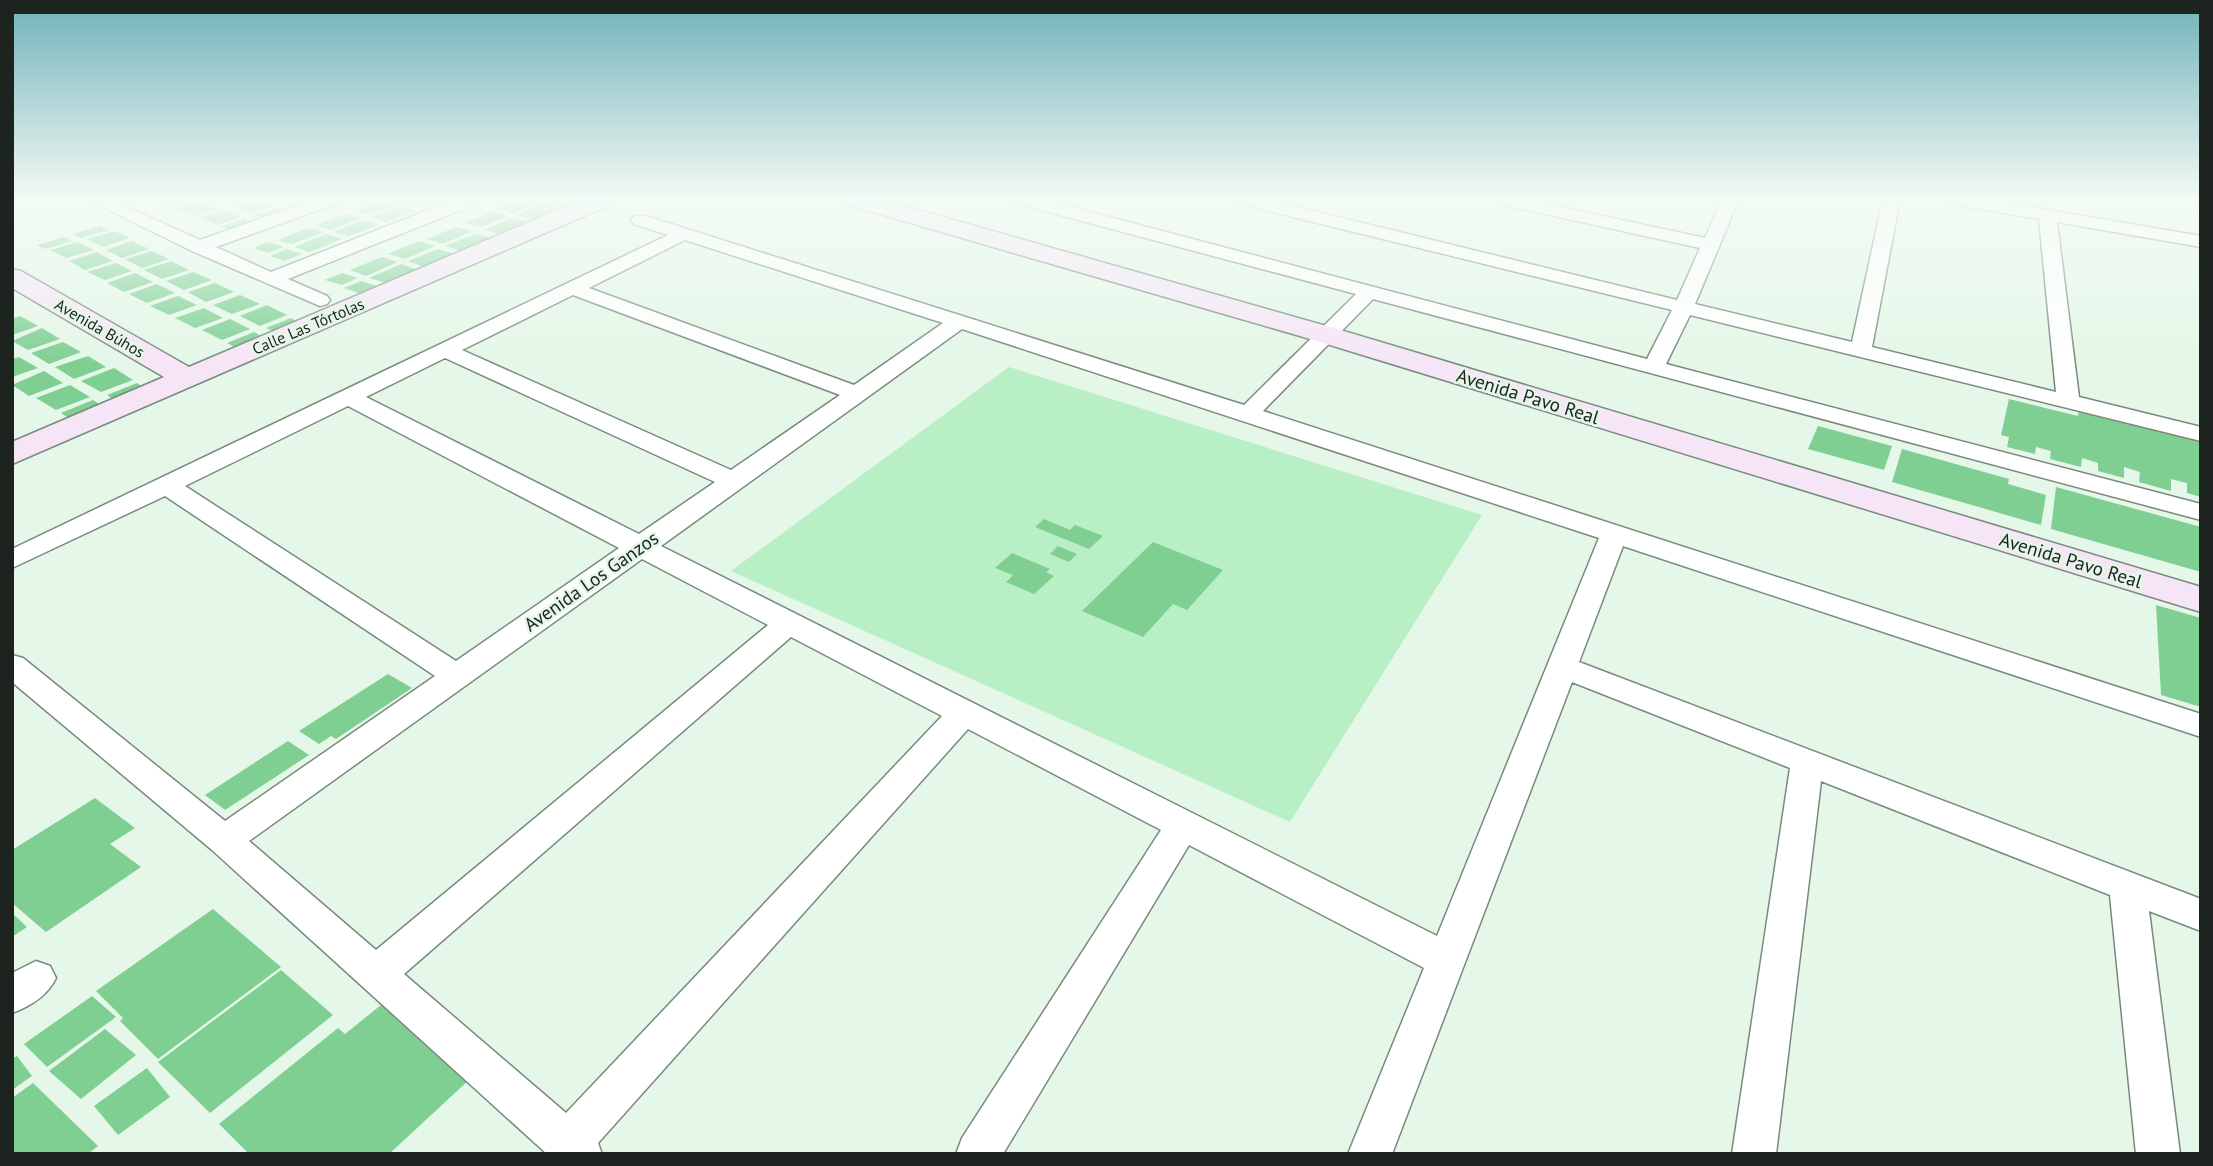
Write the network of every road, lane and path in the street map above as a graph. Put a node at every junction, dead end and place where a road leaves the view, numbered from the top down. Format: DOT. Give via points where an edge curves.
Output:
graph roads {
  1 [pos="213,253"];
  2 [pos="335,253"];
  3 [pos="477,253"];
  4 [pos="644,253"];
  5 [pos="745,253"];
  6 [pos="1043,253"];
  7 [pos="1233,253"];
  8 [pos="1465,253"];
  9 [pos="1706,253"];
  10 [pos="1881,253"];
  11 [pos="2051,253"];
  12 [pos="12,277"];
  13 [pos="271,279"];
  14 [pos="572,288"];
  15 [pos="1370,291"];
  16 [pos="320,300"];
  17 [pos="1684,307"];
  18 [pos="959,322"];
  19 [pos="1327,335"];
  20 [pos="445,350"];
  21 [pos="1861,351"];
  22 [pos="1654,366"];
  23 [pos="187,378"];
  24 [pos="857,394"];
  25 [pos="348,397"];
  26 [pos="2068,402"];
  27 [pos="1248,414"];
  28 [pos="2201,434"];
  29 [pos="12,454"];
  30 [pos="734,481"];
  31 [pos="166,485"];
  32 [pos="2201,512"];
  33 [pos="1614,535"];
  34 [pos="640,547"];
  35 [pos="12,560"];
  36 [pos="2201,600"];
  37 [pos="789,624"];
  38 [pos="12,666"];
  39 [pos="1562,666"];
  40 [pos="457,676"];
  41 [pos="964,713"];
  42 [pos="2201,726"];
  43 [pos="1807,762"];
  44 [pos="1183,825"];
  45 [pos="223,840"];
  46 [pos="2127,886"];
  47 [pos="2201,915"];
  48 [pos="1446,960"];
  49 [pos="376,974"];
  50 [pos="574,1148"];
  51 [pos="978,1154"];
  52 [pos="1370,1154"];
  53 [pos="1754,1154"];
  54 [pos="2158,1154"];
  1 -- 13 [label="street"];
  2 -- 13 [label="street"];
  3 -- 23 [label="street, Calle Las Tórtolas"];
  4 -- 14 [label="street"];
  5 -- 18 [label="street"];
  6 -- 19 [label="street, Avenida Pavo Real"];
  7 -- 15 [label="street"];
  8 -- 17 [label="street"];
  9 -- 17 [label="street"];
  10 -- 21 [label="street"];
  11 -- 26 [label="street"];
  12 -- 23 [label="street, Avenida Búhos"];
  13 -- 16 [label="street"];
  14 -- 20 [label="street"];
  14 -- 24 [label="street"];
  15 -- 19 [label="street"];
  15 -- 22 [label="street"];
  17 -- 21 [label="street"];
  17 -- 22 [label="street"];
  18 -- 24 [label="street, Avenida Los Ganzos"];
  18 -- 27 [label="street"];
  19 -- 27 [label="street"];
  19 -- 36 [label="street, Avenida Pavo Real"];
  20 -- 25 [label="street"];
  20 -- 30 [label="street"];
  21 -- 26 [label="street"];
  22 -- 32 [label="street"];
  23 -- 29 [label="street, Calle Las Tórtolas"];
  24 -- 30 [label="street, Avenida Los Ganzos"];
  25 -- 31 [label="street"];
  25 -- 34 [label="street"];
  26 -- 28 [label="street"];
  27 -- 33 [label="street"];
  30 -- 34 [label="street, Avenida Los Ganzos"];
  31 -- 35 [label="street"];
  31 -- 40 [label="street"];
  33 -- 39 [label="street"];
  33 -- 42 [label="street"];
  34 -- 37 [label="street"];
  34 -- 40 [label="street, Avenida Los Ganzos"];
  37 -- 41 [label="street"];
  37 -- 49 [label="street"];
  38 -- 45 [label="street"];
  39 -- 43 [label="street"];
  39 -- 48 [label="street"];
  40 -- 45 [label="street, Avenida Los Ganzos"];
  41 -- 44 [label="street"];
  41 -- 50 [label="street"];
  43 -- 46 [label="street"];
  43 -- 53 [label="street"];
  44 -- 48 [label="street"];
  44 -- 51 [label="street"];
  45 -- 49 [label="street"];
  46 -- 47 [label="street"];
  46 -- 54 [label="street"];
  48 -- 52 [label="street"];
  49 -- 50 [label="street"];
}
